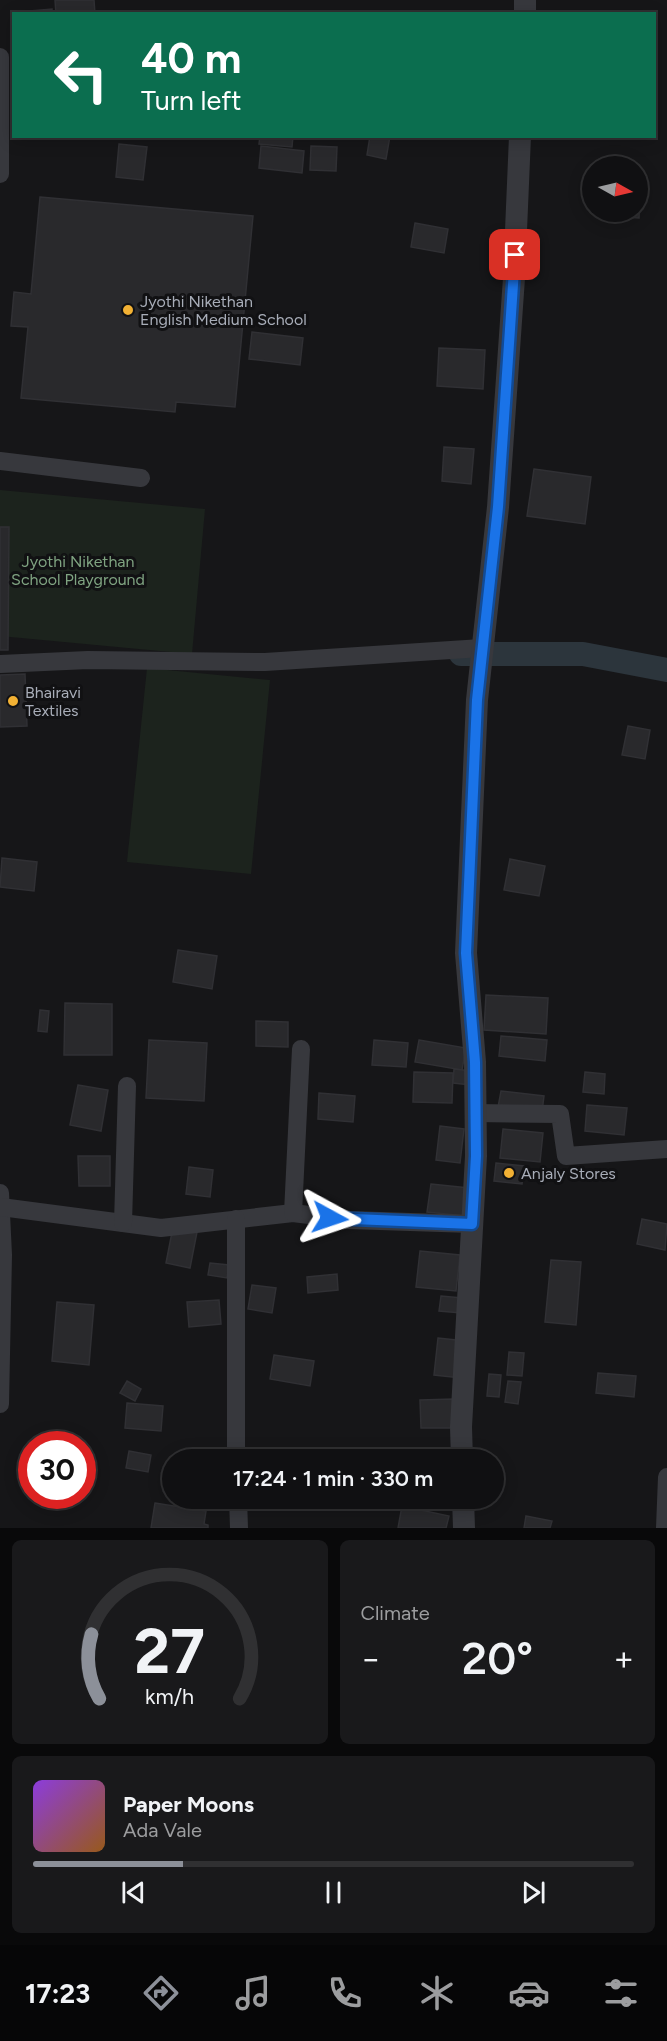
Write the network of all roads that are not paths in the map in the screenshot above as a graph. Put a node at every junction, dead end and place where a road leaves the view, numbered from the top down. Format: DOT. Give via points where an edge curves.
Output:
graph roads {
  1 [pos="0,57"];
  2 [pos="520,138"];
  3 [pos="0,174"];
  4 [pos="0,461"];
  5 [pos="141,478"];
  6 [pos="482,654"];
  7 [pos="0,664"];
  8 [pos="301,1049"];
  9 [pos="127,1086"];
  10 [pos="476,1113"];
  11 [pos="667,1149"];
  12 [pos="0,1193"];
  13 [pos="1,1207"];
  14 [pos="293,1213"];
  15 [pos="236,1219"];
  16 [pos="123,1223"];
  17 [pos="472,1224"];
  18 [pos="0,1404"];
  19 [pos="236,1449"];
  20 [pos="462,1449"];
  21 [pos="667,1477"];
  22 [pos="238,1509"];
  23 [pos="464,1509"];
  24 [pos="239,1528"];
  25 [pos="464,1528"];
  26 [pos="665,1528"];
  1 -- 3 [label="street"];
  2 -- 6 [label="street" via="498,507"];
  4 -- 5 [label="street"];
  6 -- 7 [label="street" via="265,662 88,660"];
  6 -- 10 [label="street" via="466,953"];
  8 -- 14 [label="street"];
  9 -- 16 [label="street"];
  10 -- 11 [label="street" via="560,1114 566,1156"];
  10 -- 17 [label="street"];
  12 -- 13 [label="street"];
  13 -- 16 [label="street"];
  13 -- 18 [label="street"];
  14 -- 15 [label="street"];
  14 -- 17 [label="street" via="349,1221"];
  15 -- 16 [label="street" via="161,1228"];
  15 -- 19 [label="street"];
  17 -- 20 [label="street"];
  21 -- 26 [label="street"];
  22 -- 24 [label="street"];
  23 -- 25 [label="street"];
}
